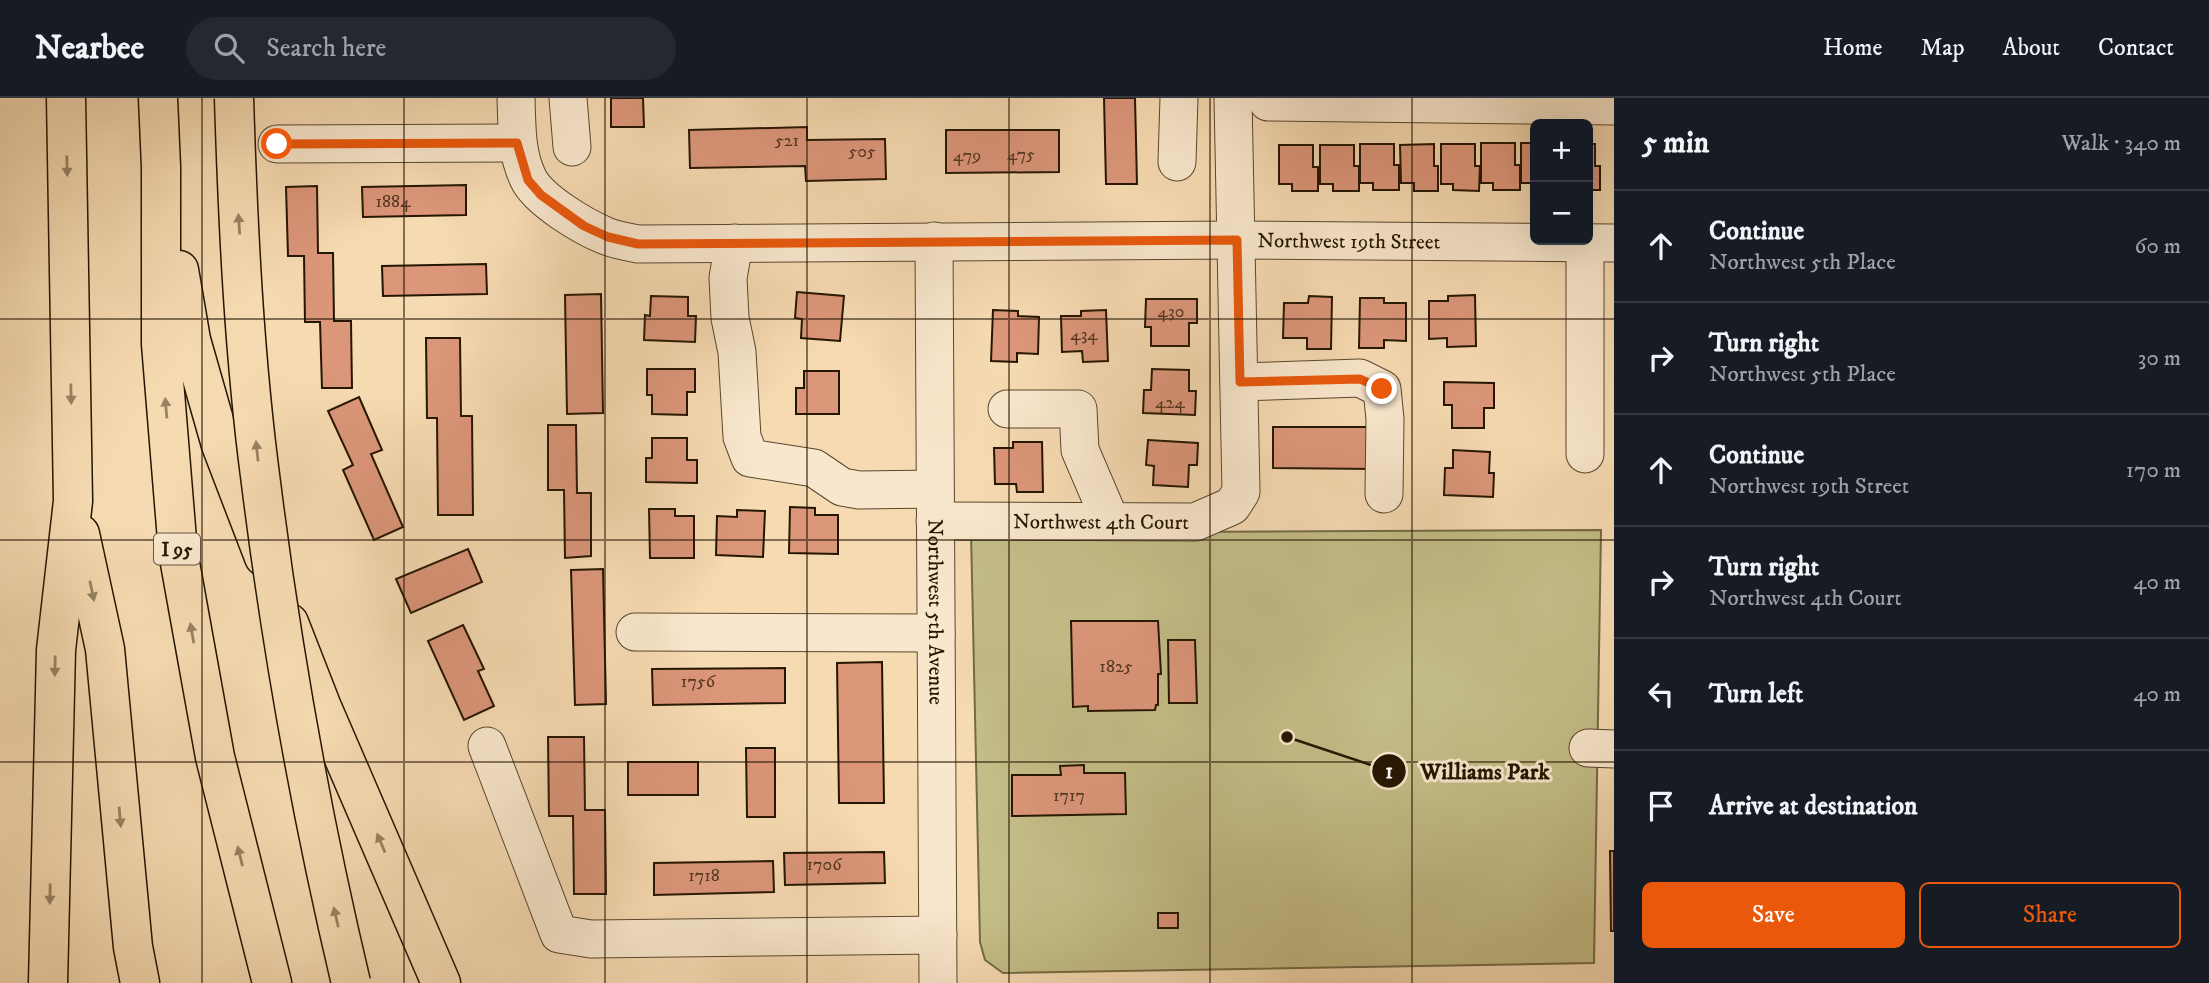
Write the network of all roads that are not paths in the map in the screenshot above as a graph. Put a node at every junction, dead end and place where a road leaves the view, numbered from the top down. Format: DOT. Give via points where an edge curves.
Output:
graph roads {
  1 [pos="66,98"];
  2 [pos="158,98"];
  3 [pos="234,98"];
  4 [pos="516,98"];
  5 [pos="568,98"];
  6 [pos="1179,98"];
  7 [pos="1251,100"];
  8 [pos="1614,106"];
  9 [pos="517,143"];
  10 [pos="277,144"];
  11 [pos="572,147"];
  12 [pos="1177,162"];
  13 [pos="161,167"];
  14 [pos="1237,240"];
  15 [pos="934,241"];
  16 [pos="734,243"];
  17 [pos="1599,243"];
  18 [pos="1240,382"];
  19 [pos="1007,409"];
  20 [pos="1585,454"];
  21 [pos="1384,494"];
  22 [pos="73,501"];
  23 [pos="935,505"];
  24 [pos="1110,520"];
  25 [pos="635,632"];
  26 [pos="936,633"];
  27 [pos="488,746"];
  28 [pos="938,935"];
  29 [pos="136,965"];
  30 [pos="434,967"];
  31 [pos="48,983"];
  32 [pos="272,983"];
  33 [pos="351,983"];
  34 [pos="938,983"];
  1 -- 22 [label="highway, one-way"];
  2 -- 13 [label="highway, I 95"];
  33 -- 3 [label="highway, one-way, bridge" via="298,729 260,482 247,342"];
  4 -- 9 [label="street, Northwest 19th Street"];
  5 -- 11 [label="street"];
  6 -- 12 [label="street"];
  7 -- 8 [label="street"];
  7 -- 14 [label="street, Northwest 4th Court"];
  9 -- 10 [label="street"];
  9 -- 16 [label="street, Northwest 19th Street" via="528,180 584,226 638,244"];
  30 -- 13 [label="highway, one-way" via="321,705 221,445 191,340"];
  32 -- 13 [label="highway, I 95, one-way" via="215,757 178,552 161,344"];
  14 -- 15 [label="street, Northwest 19th Street"];
  14 -- 17 [label="street, Northwest 19th Street"];
  14 -- 18 [label="street, Northwest 4th Court"];
  15 -- 16 [label="street, Northwest 19th Street"];
  15 -- 23 [label="street, Northwest 5th Avenue"];
  16 -- 23 [label="street, Northwest 4th Court" via="728,278 730,318 737,352 742,437 750,457 814,468 842,488"];
  17 -- 20 [label="street"];
  18 -- 21 [label="street" via="1360,379 1382,389"];
  18 -- 24 [label="street, Northwest 4th Court" via="1241,492 1232,506 1195,522"];
  19 -- 24 [label="street" via="1078,409 1080,450"];
  22 -- 29 [label="highway, one-way" via="105,649"];
  22 -- 31 [label="highway, one-way" via="56,650"];
  23 -- 24 [label="street, Northwest 4th Court"];
  23 -- 26 [label="street, Northwest 5th Avenue"];
  25 -- 26 [label="street"];
  26 -- 28 [label="street, Northwest 5th Avenue"];
  27 -- 28 [label="street" via="559,934 592,939"];
  28 -- 34 [label="street, Northwest 5th Avenue"];
}
